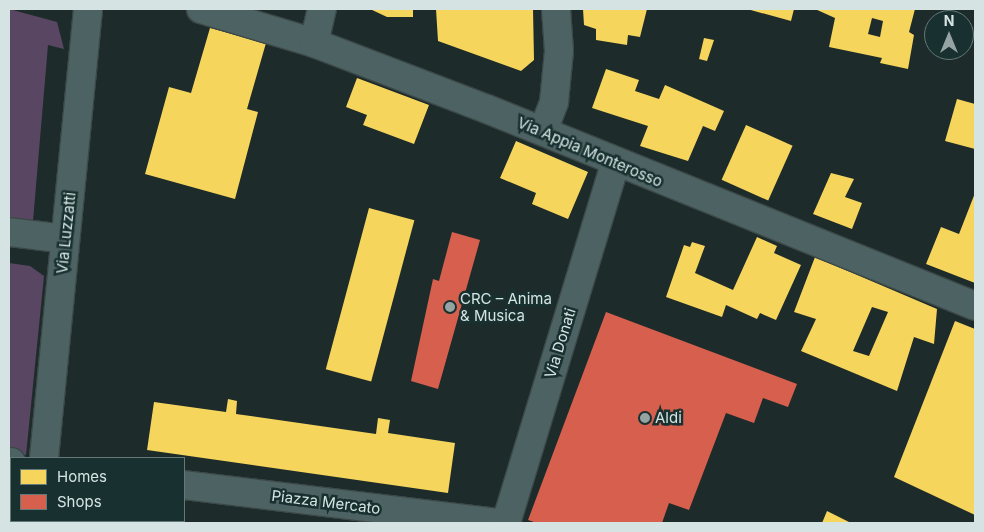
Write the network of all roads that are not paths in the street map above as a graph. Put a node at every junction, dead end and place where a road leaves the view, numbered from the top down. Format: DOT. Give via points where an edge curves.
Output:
graph roads {
  1 [pos="88,9"];
  2 [pos="201,9"];
  3 [pos="322,9"];
  4 [pos="556,9"];
  5 [pos="314,44"];
  6 [pos="543,131"];
  7 [pos="615,164"];
  8 [pos="9,232"];
  9 [pos="65,239"];
  10 [pos="975,306"];
  11 [pos="44,457"];
  12 [pos="185,485"];
  13 [pos="498,523"];
  14 [pos="506,523"];
  1 -- 9 [label="street, Via Luzzatti"];
  2 -- 5 [label="street, Via Appia Monterosso"];
  3 -- 5 [label="street"];
  4 -- 6 [label="street" via="554,102"];
  5 -- 6 [label="street, Via Appia Monterosso"];
  6 -- 7 [label="street, Via Appia Monterosso"];
  7 -- 10 [label="street, Via Appia Monterosso"];
  7 -- 14 [label="street, Via Donati"];
  8 -- 9 [label="street"];
  9 -- 11 [label="street, Via Luzzatti"];
  12 -- 13 [label="street, Piazza Mercato"];
}
